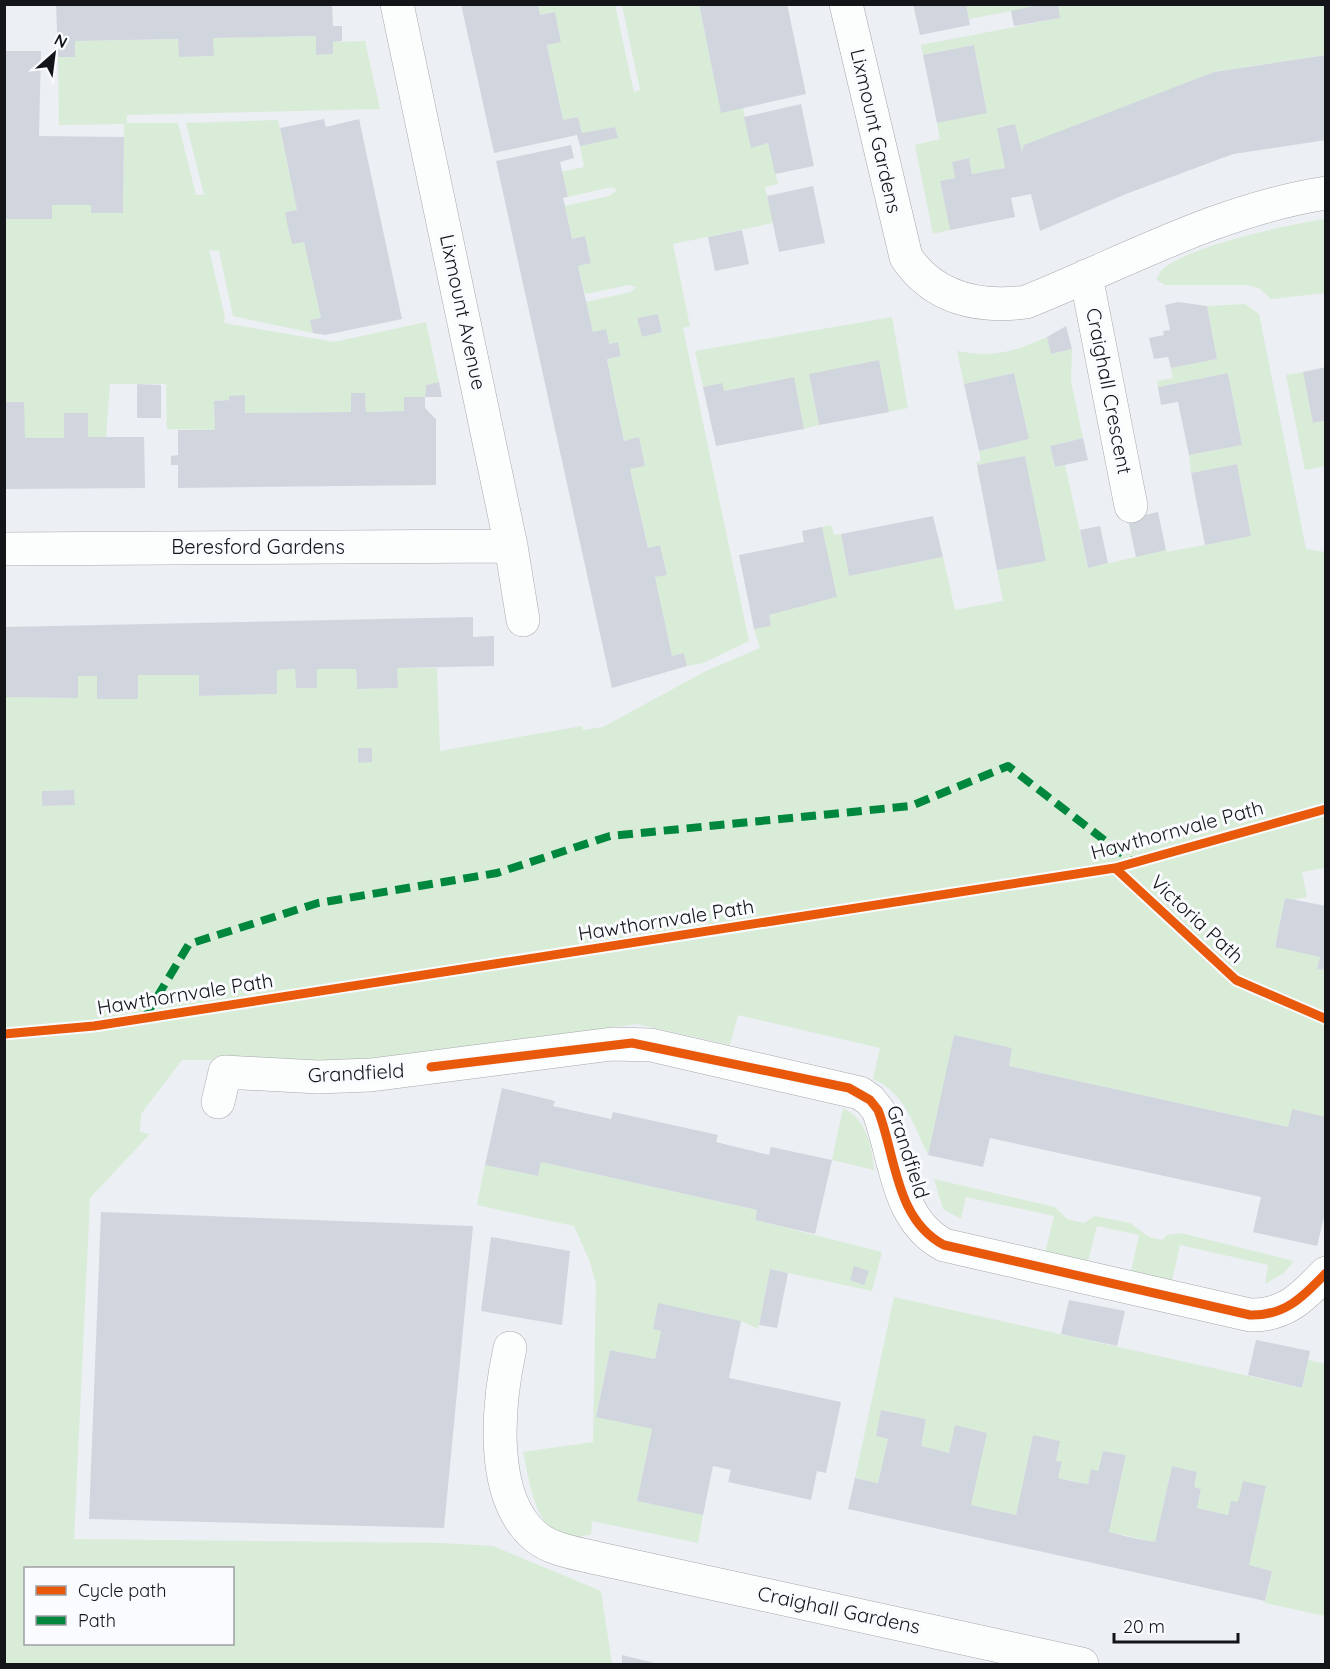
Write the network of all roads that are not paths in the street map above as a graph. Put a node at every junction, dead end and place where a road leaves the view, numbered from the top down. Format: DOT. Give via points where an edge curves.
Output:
graph roads {
  1 [pos="397,4"];
  2 [pos="846,4"];
  3 [pos="1326,193"];
  4 [pos="906,257"];
  5 [pos="1086,276"];
  6 [pos="1131,507"];
  7 [pos="511,546"];
  8 [pos="4,549"];
  9 [pos="523,620"];
  10 [pos="218,1102"];
  11 [pos="1326,1273"];
  12 [pos="510,1348"];
  13 [pos="1082,1665"];
  1 -- 7 [label="street, Lixmount Avenue"];
  2 -- 4 [label="street, Lixmount Gardens"];
  3 -- 5 [label="street, Craighall Crescent" via="1222,218"];
  4 -- 5 [label="street, Craighall Crescent" via="915,270 948,294 983,305 1026,302"];
  5 -- 6 [label="street, Craighall Crescent"];
  7 -- 8 [label="street, Beresford Gardens"];
  7 -- 9 [label="street, Lixmount Avenue"];
  10 -- 11 [label="street, Grandfield" via="225,1072 318,1077 371,1075 632,1043 849,1088 870,1100 878,1110 909,1213 930,1238 944,1245 1250,1315 1291,1306"];
  12 -- 13 [label="street, Craighall Gardens" via="502,1385 500,1431 506,1488 512,1507 537,1538 558,1549 596,1558"];
}
